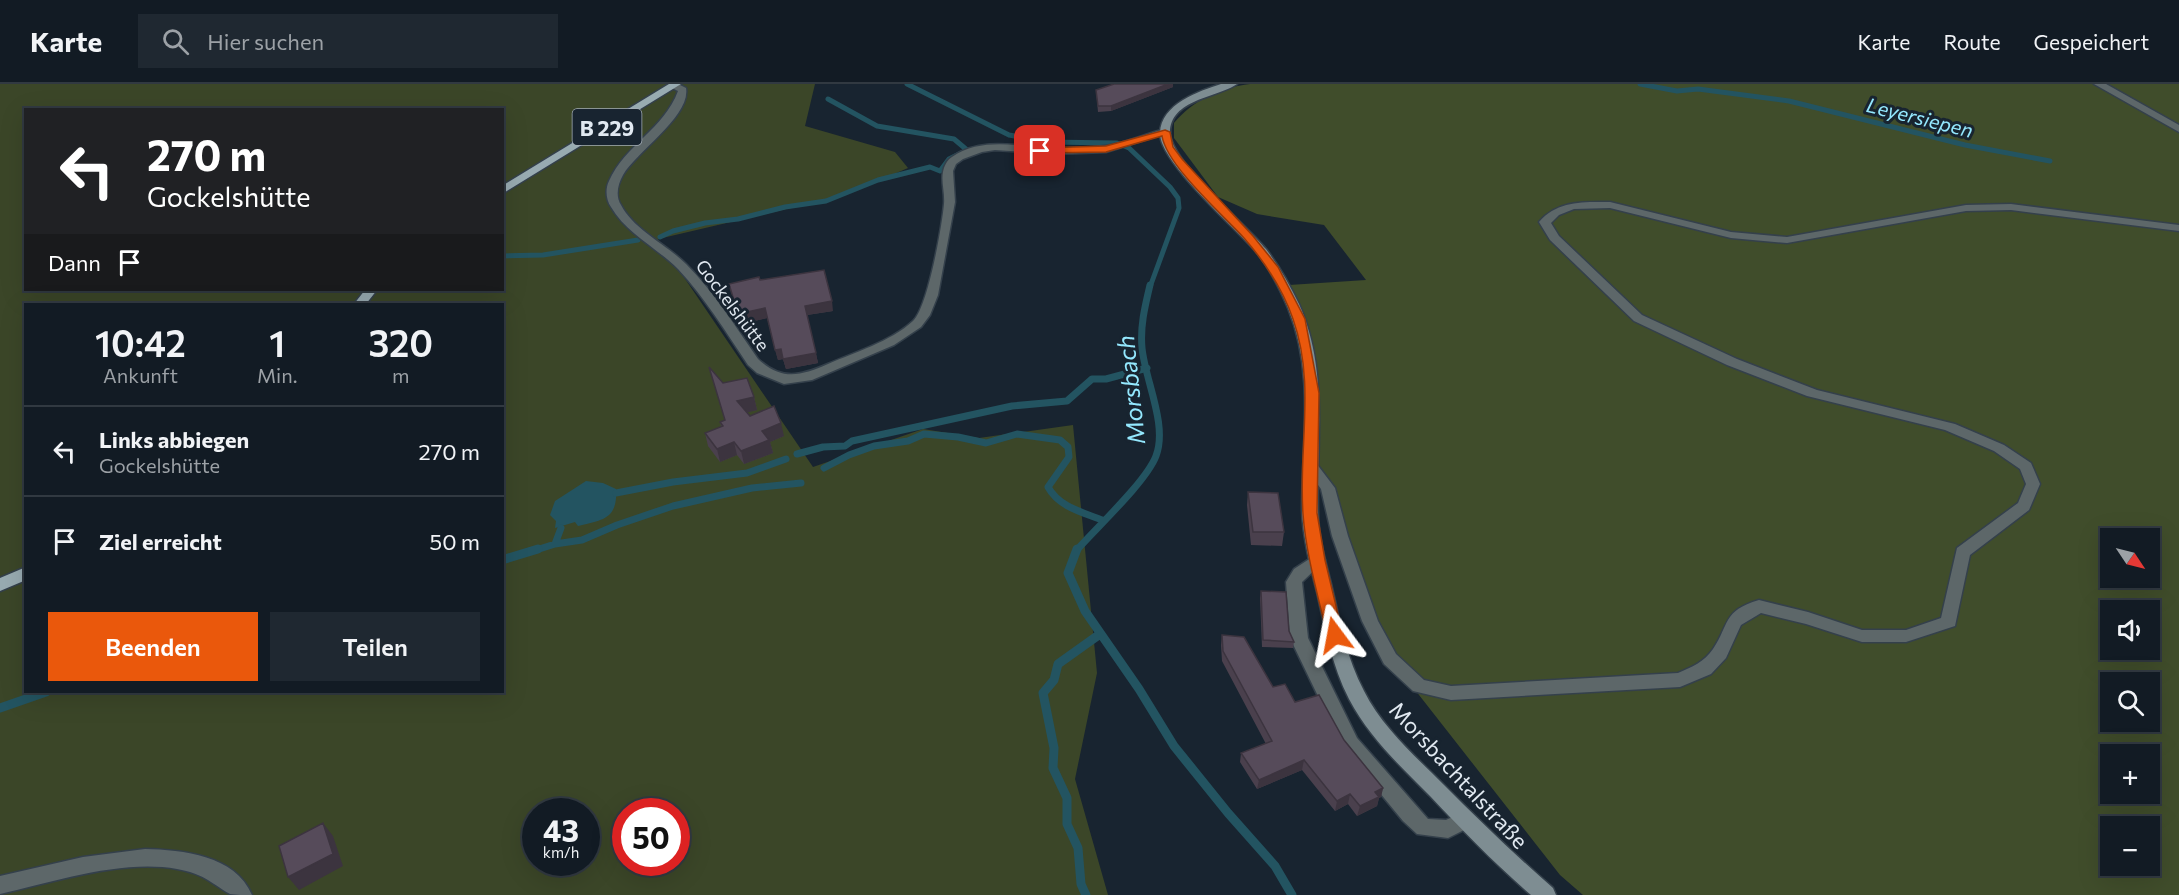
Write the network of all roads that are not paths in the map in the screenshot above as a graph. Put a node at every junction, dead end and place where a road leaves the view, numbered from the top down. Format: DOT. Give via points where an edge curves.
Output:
graph roads {
  1 [pos="1232,84"];
  2 [pos="2099,84"];
  3 [pos="675,85"];
  4 [pos="2179,129"];
  5 [pos="1165,132"];
  6 [pos="504,190"];
  7 [pos="2179,228"];
  8 [pos="370,291"];
  9 [pos="361,303"];
  10 [pos="1311,465"];
  11 [pos="1317,560"];
  12 [pos="24,574"];
  13 [pos="0,585"];
  14 [pos="1465,820"];
  15 [pos="0,885"];
  16 [pos="242,895"];
  17 [pos="1546,895"];
  1 -- 5 [label="main road" via="1183,105 1171,117"];
  2 -- 4 [label="street"];
  3 -- 5 [label="street, Gockelshütte" via="682,90 678,106 613,182 615,206 683,268 753,362 784,380 812,376 863,355 908,331 924,315 946,227 950,202 948,171 952,162 986,147 1054,151 1121,144"];
  3 -- 6 [label="main road, B 229"];
  5 -- 10 [label="main road, Morsbachtalstraße" via="1168,147 1178,161 1274,269 1299,319 1313,393"];
  7 -- 10 [label="street" via="2011,207 1966,208 1787,240 1731,235 1610,205 1572,206 1545,222 1554,238 1638,318 1732,362 1812,393 1950,427 1999,448 2026,466 2034,484 2024,506 1963,552 1949,622 1906,636 1862,636 1759,606 1734,621 1720,653 1705,669 1680,680 1451,693 1419,686 1390,659 1370,621 1328,489"];
  8 -- 9 [label="main road"];
  10 -- 11 [label="main road, Morsbachtalstraße" via="1310,513"];
  11 -- 14 [label="main road, Morsbachtalstraße" via="1335,635 1358,696 1374,722"];
  11 -- 14 [label="street" via="1294,582 1294,611 1299,638 1350,743 1424,828 1448,829"];
  12 -- 13 [label="main road"];
  14 -- 17 [label="main road, Morsbachtalstraße"];
  15 -- 16 [label="street" via="108,862 171,859 202,864 240,889"];
}
